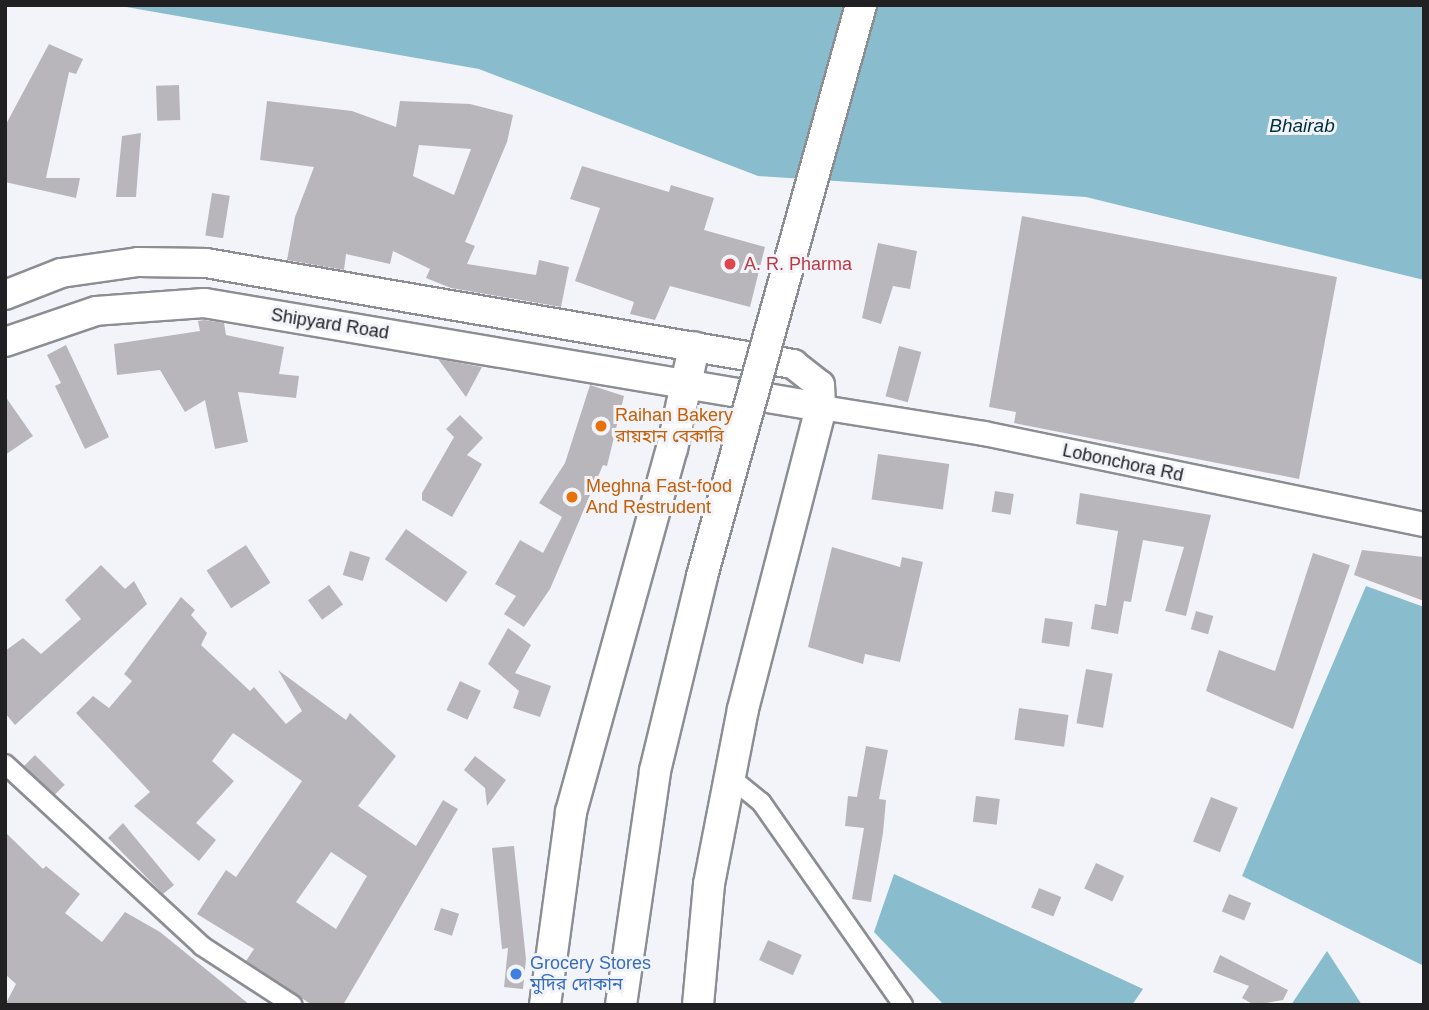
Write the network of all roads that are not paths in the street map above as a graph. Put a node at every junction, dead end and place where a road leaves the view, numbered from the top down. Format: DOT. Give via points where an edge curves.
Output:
graph roads {
  1 [pos="861,5"];
  2 [pos="5,295"];
  3 [pos="5,342"];
  4 [pos="694,347"];
  5 [pos="672,384"];
  6 [pos="821,407"];
  7 [pos="1424,524"];
  8 [pos="5,764"];
  9 [pos="730,776"];
  10 [pos="293,1005"];
  11 [pos="545,1005"];
  12 [pos="621,1005"];
  13 [pos="698,1005"];
  14 [pos="903,1005"];
  1 -- 12 [label="highway, bridge" via="702,576 655,771"];
  2 -- 4 [label="main road" via="61,273 138,262 206,263"];
  3 -- 5 [label="main road, Shipyard Road" via="96,311 204,303"];
  4 -- 5 [label="highway"];
  4 -- 6 [label="main road" via="793,364 820,385"];
  5 -- 6 [label="main road, Shipyard Road"];
  5 -- 11 [label="highway" via="571,812"];
  6 -- 7 [label="street, Lobonchora Rd" via="984,433"];
  6 -- 9 [label="highway"];
  8 -- 10 [label="street" via="202,946"];
  9 -- 13 [label="highway" via="709,884"];
  9 -- 14 [label="street" via="761,802"];
}
